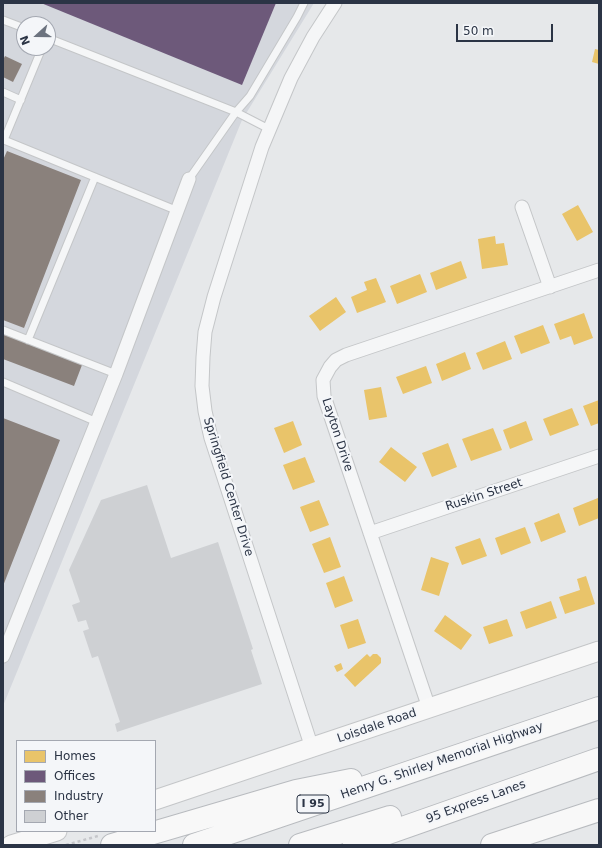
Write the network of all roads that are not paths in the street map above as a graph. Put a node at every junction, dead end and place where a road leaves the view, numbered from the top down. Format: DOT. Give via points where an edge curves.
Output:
graph roads {
  1 [pos="304,3"];
  2 [pos="335,3"];
  3 [pos="3,20"];
  4 [pos="16,25"];
  5 [pos="56,41"];
  6 [pos="39,56"];
  7 [pos="3,92"];
  8 [pos="21,100"];
  9 [pos="236,112"];
  10 [pos="270,129"];
  11 [pos="4,142"];
  12 [pos="94,177"];
  13 [pos="189,179"];
  14 [pos="522,207"];
  15 [pos="178,211"];
  16 [pos="599,270"];
  17 [pos="550,287"];
  18 [pos="3,330"];
  19 [pos="28,340"];
  20 [pos="116,374"];
  21 [pos="3,382"];
  22 [pos="97,422"];
  23 [pos="599,456"];
  24 [pos="370,533"];
  25 [pos="599,651"];
  26 [pos="3,656"];
  27 [pos="429,708"];
  28 [pos="599,708"];
  29 [pos="312,748"];
  30 [pos="599,759"];
  31 [pos="433,764"];
  32 [pos="506,791"];
  33 [pos="156,800"];
  34 [pos="599,810"];
  35 [pos="156,827"];
  36 [pos="54,832"];
  37 [pos="135,832"];
  38 [pos="108,839"];
  39 [pos="11,845"];
  40 [pos="194,845"];
  41 [pos="300,845"];
  42 [pos="354,845"];
  43 [pos="492,845"];
  1 -- 9 [label="lane" via="250,96"];
  2 -- 10 [label="street, Springfield Center Drive" via="313,36 291,78"];
  3 -- 4 [label="lane"];
  5 -- 9 [label="lane"];
  6 -- 8 [label="lane"];
  7 -- 8 [label="lane"];
  8 -- 11 [label="lane"];
  9 -- 10 [label="lane"];
  9 -- 13 [label="lane"];
  10 -- 29 [label="street, Springfield Center Drive" via="214,297 205,332 202,386 211,438"];
  11 -- 12 [label="lane"];
  12 -- 15 [label="lane"];
  12 -- 19 [label="lane"];
  13 -- 15 [label="street"];
  14 -- 17 [label="street"];
  15 -- 20 [label="street"];
  16 -- 17 [label="street, Layton Drive"];
  17 -- 24 [label="street, Layton Drive" via="346,355 330,367 323,380 324,396"];
  18 -- 19 [label="lane"];
  19 -- 20 [label="lane"];
  20 -- 22 [label="street"];
  21 -- 22 [label="lane"];
  22 -- 26 [label="street"];
  23 -- 24 [label="street, Ruskin Street"];
  24 -- 27 [label="street, Layton Drive"];
  25 -- 27 [label="main road, Loisdale Road"];
  27 -- 29 [label="main road, Loisdale Road"];
  28 -- 31 [label="highway, Henry G. Shirley Memorial Highway / I 95"];
  29 -- 33 [label="main road, Loisdale Road"];
  30 -- 32 [label="highway, 95 Express Lanes"];
  31 -- 35 [label="highway" via="296,791"];
  31 -- 40 [label="highway, Henry G. Shirley Memorial Highway / I 95"];
  32 -- 41 [label="highway" via="415,810"];
  32 -- 42 [label="highway, 95 Express Lanes"];
  34 -- 43 [label="highway"];
  36 -- 39 [label="main road"];
  37 -- 38 [label="highway"];
}
